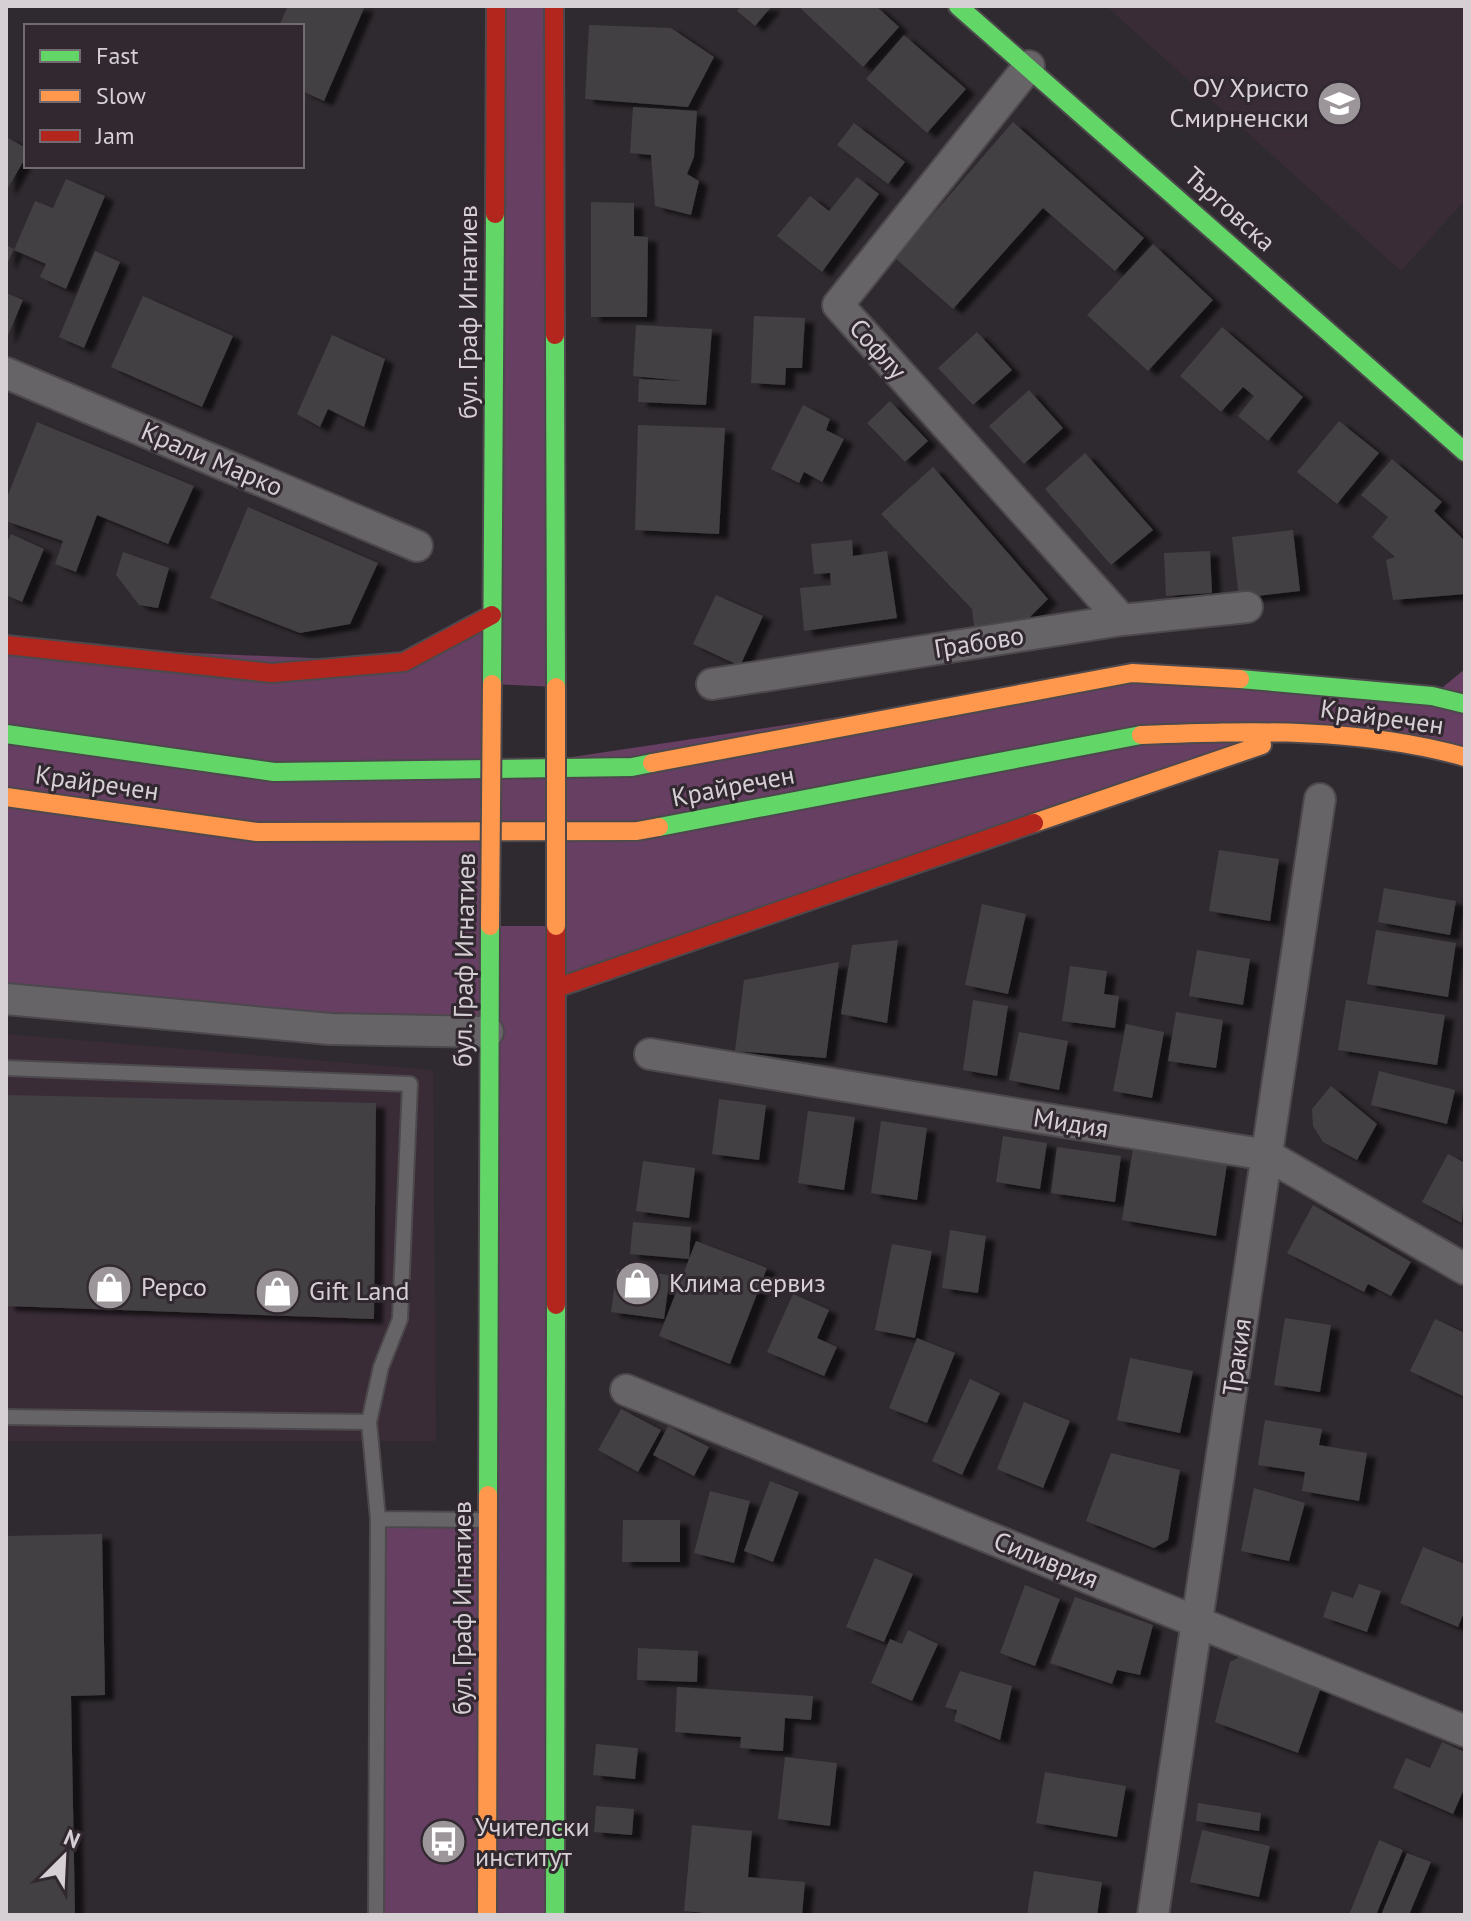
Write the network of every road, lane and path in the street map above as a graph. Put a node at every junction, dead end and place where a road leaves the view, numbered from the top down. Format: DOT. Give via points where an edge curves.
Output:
graph roads {
  1 [pos="496,6"];
  2 [pos="554,6"];
  3 [pos="958,6"];
  4 [pos="1029,66"];
  5 [pos="6,373"];
  6 [pos="1465,452"];
  7 [pos="417,546"];
  8 [pos="1247,607"];
  9 [pos="492,615"];
  10 [pos="1122,620"];
  11 [pos="6,645"];
  12 [pos="1454,678"];
  13 [pos="712,684"];
  14 [pos="1432,696"];
  15 [pos="1465,704"];
  16 [pos="1300,731"];
  17 [pos="6,734"];
  18 [pos="1465,757"];
  19 [pos="6,797"];
  20 [pos="1320,799"];
  21 [pos="556,988"];
  22 [pos="6,999"];
  23 [pos="488,1032"];
  24 [pos="650,1054"];
  25 [pos="6,1068"];
  26 [pos="1267,1155"];
  27 [pos="1465,1269"];
  28 [pos="626,1390"];
  29 [pos="6,1417"];
  30 [pos="369,1422"];
  31 [pos="378,1519"];
  32 [pos="488,1520"];
  33 [pos="1197,1622"];
  34 [pos="1465,1731"];
  35 [pos="376,1915"];
  36 [pos="487,1915"];
  37 [pos="555,1915"];
  38 [pos="1153,1915"];
  1 -- 9 [label="main road, бул. Граф Игнатиев"];
  2 -- 21 [label="main road, bridge"];
  3 -- 4 [label="main road, Търговска"];
  4 -- 6 [label="main road, Търговска"];
  4 -- 10 [label="street, Софлу" via="838,305"];
  5 -- 7 [label="street, Крали Марко"];
  8 -- 10 [label="street, Грабово"];
  9 -- 11 [label="main road" via="404,662 272,673"];
  9 -- 23 [label="main road, бул. Граф Игнатиев, bridge"];
  10 -- 13 [label="street, Грабово"];
  12 -- 14 [label="main road"];
  14 -- 15 [label="main road, Крайречен"];
  14 -- 17 [label="main road, Крайречен" via="1304,682 1132,673 632,767 274,772"];
  16 -- 18 [label="main road, Крайречен" via="1415,743"];
  16 -- 19 [label="main road, Крайречен" via="1142,735 637,831 257,832"];
  16 -- 21 [label="main road"];
  20 -- 26 [label="street, Тракия"];
  21 -- 37 [label="main road"];
  22 -- 23 [label="street" via="330,1029"];
  23 -- 32 [label="main road, бул. Граф Игнатиев"];
  24 -- 26 [label="street, Мидия"];
  25 -- 30 [label="lane" via="410,1084 400,1319 381,1367"];
  26 -- 27 [label="street, Мидия"];
  26 -- 33 [label="street, Тракия"];
  28 -- 33 [label="street, Силиврия"];
  29 -- 30 [label="lane"];
  30 -- 31 [label="lane"];
  31 -- 32 [label="lane"];
  31 -- 35 [label="lane"];
  32 -- 36 [label="main road, бул. Граф Игнатиев"];
  33 -- 34 [label="street, Силиврия"];
  33 -- 38 [label="street, Тракия"];
}
